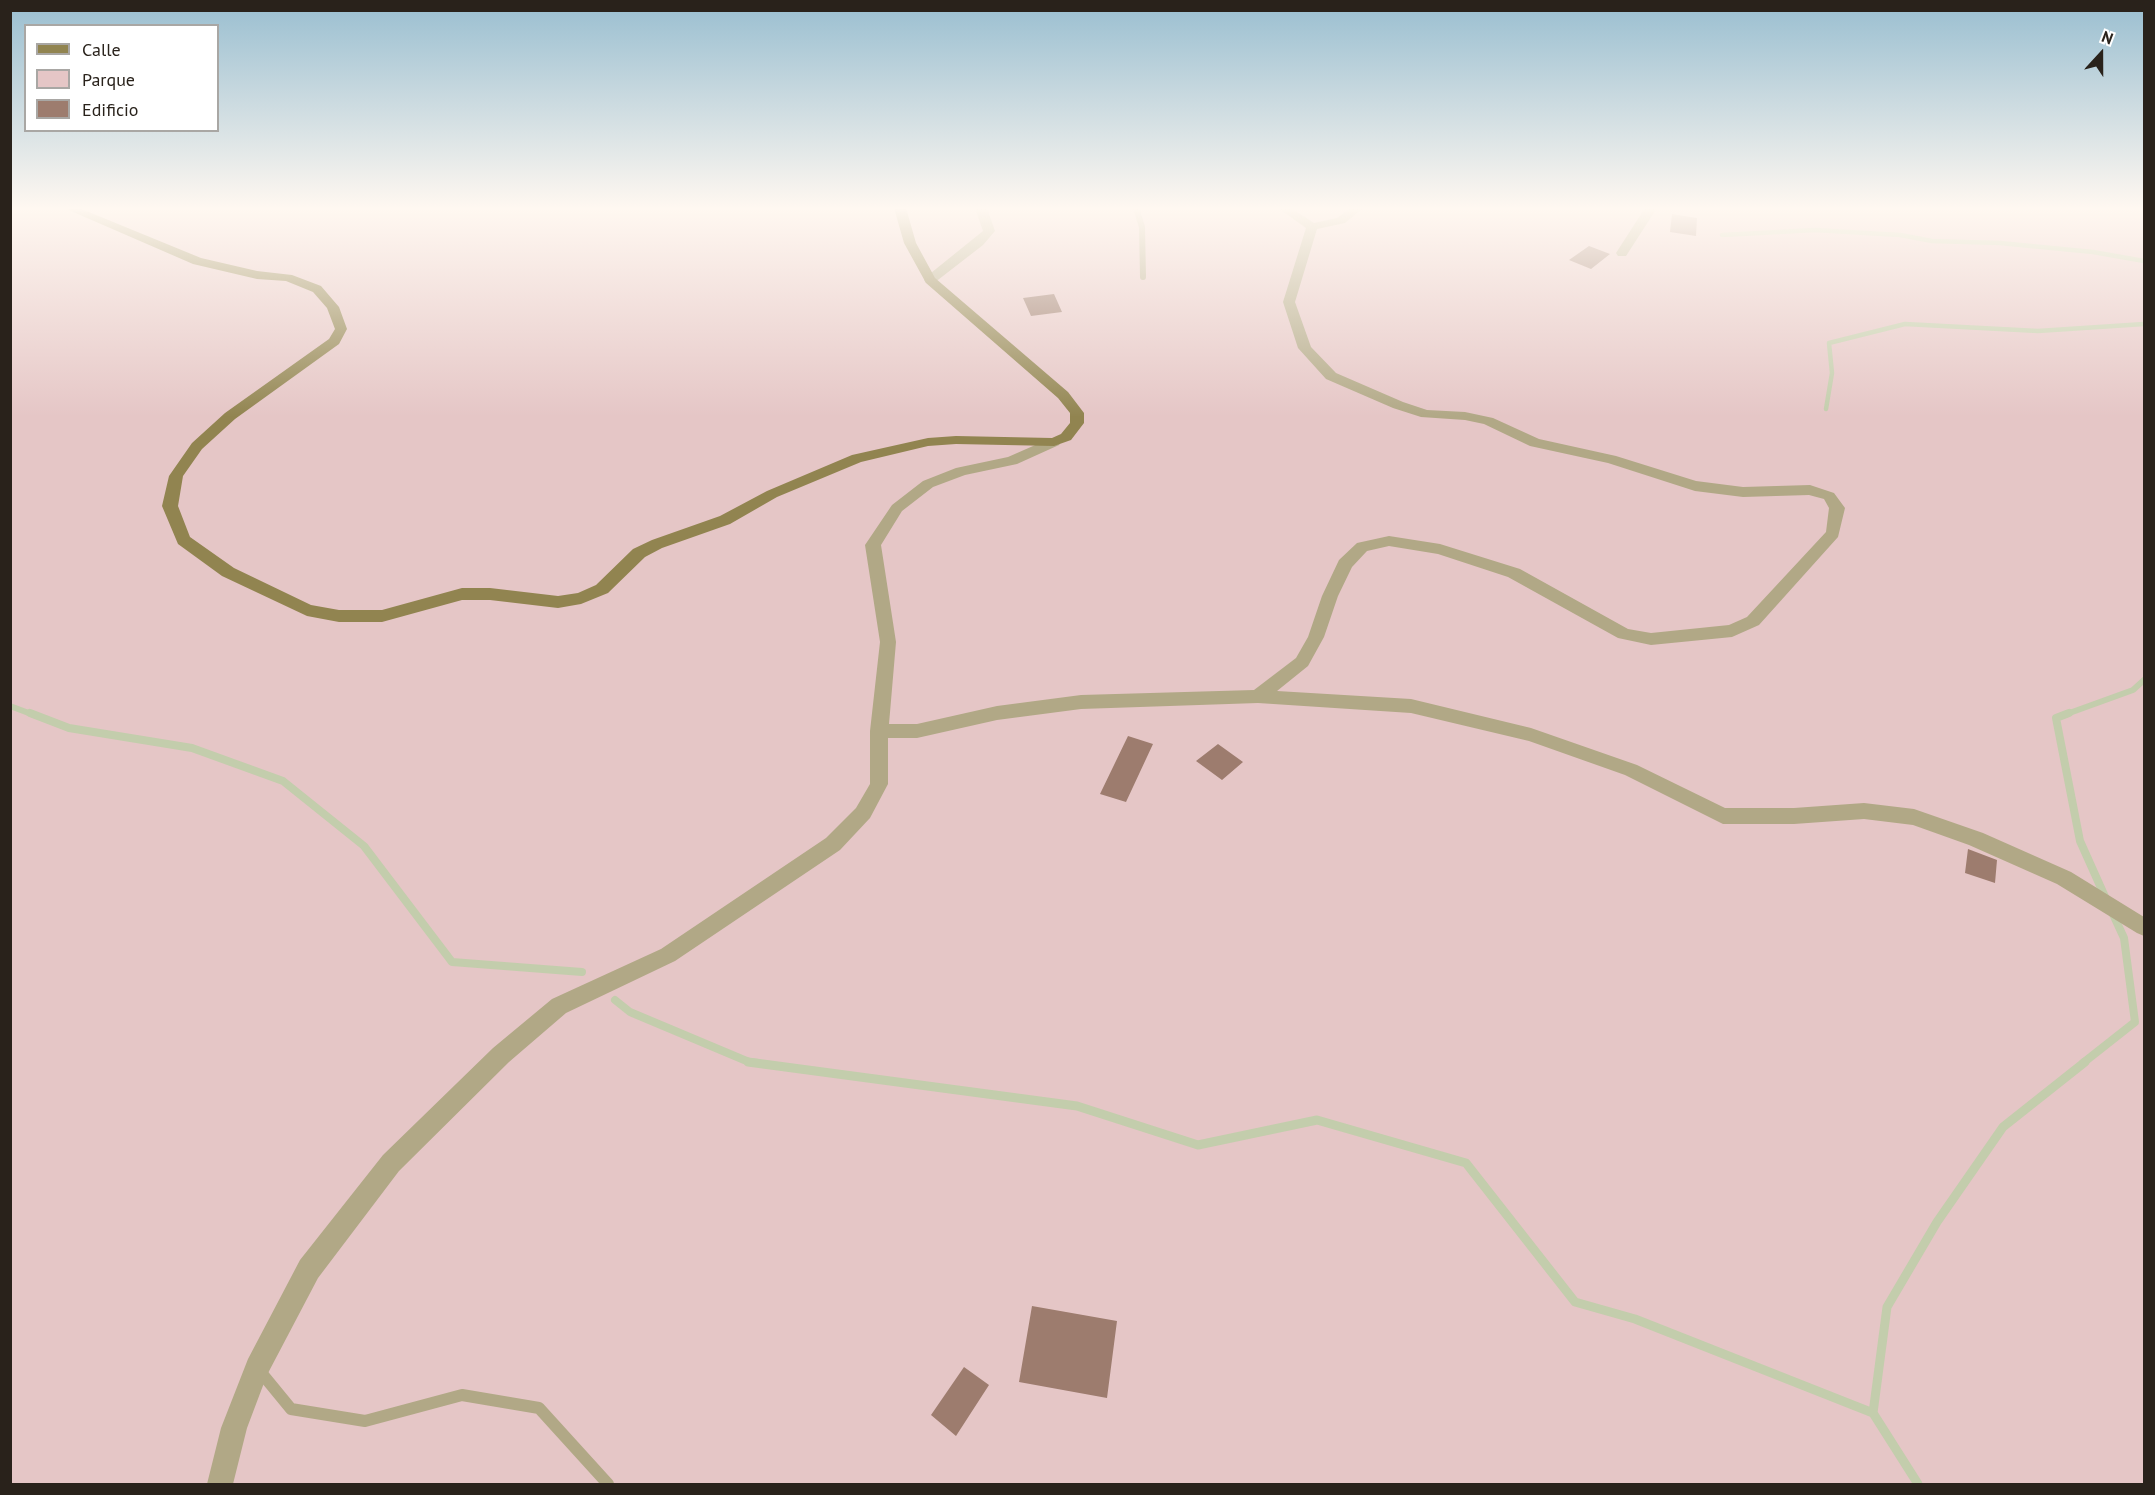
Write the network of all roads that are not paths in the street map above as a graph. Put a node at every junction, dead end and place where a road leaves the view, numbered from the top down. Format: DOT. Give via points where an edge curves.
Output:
graph roads {
  1 [pos="286,278"];
  2 [pos="933,278"];
  3 [pos="1296,278"];
  4 [pos="930,280"];
  5 [pos="1054,442"];
  6 [pos="1258,696"];
  7 [pos="879,731"];
  8 [pos="2145,927"];
  9 [pos="257,1368"];
  10 [pos="220,1485"];
  11 [pos="608,1485"];
  1 -- 5 [label="street" via="317,289 333,307 341,329 334,341 230,416 197,446 176,476 170,506 183,540 228,572 308,610 339,616 382,616 462,594 558,602 581,598 609,584 639,553 725,520 772,494 857,458 898,447 956,440"];
  2 -- 4 [label="street"];
  3 -- 6 [label="street" via="1289,302 1305,348 1331,376 1426,414 1465,416 1488,422 1534,443 1611,459 1695,486 1743,492 1810,490 1829,496 1837,508 1833,533 1753,621 1732,631 1651,639 1624,634 1514,573 1440,549 1389,541 1362,547 1345,564 1302,662"];
  4 -- 5 [label="street" via="1063,395 1077,413 1073,430"];
  5 -- 7 [label="street" via="1012,461 960,471 928,484 897,508 873,545 888,642"];
  6 -- 7 [label="street" via="1081,702 997,713 917,731"];
  6 -- 8 [label="street" via="1412,706 1532,735 1631,770 1723,816 1864,811 1914,817 2064,878"];
  7 -- 9 [label="street" via="879,784 863,813 833,844 668,955 559,1006 501,1055 391,1163 309,1269"];
  9 -- 10 [label="street" via="234,1428"];
  9 -- 11 [label="lane" via="291,1409 365,1421 462,1395 539,1408"];
}
